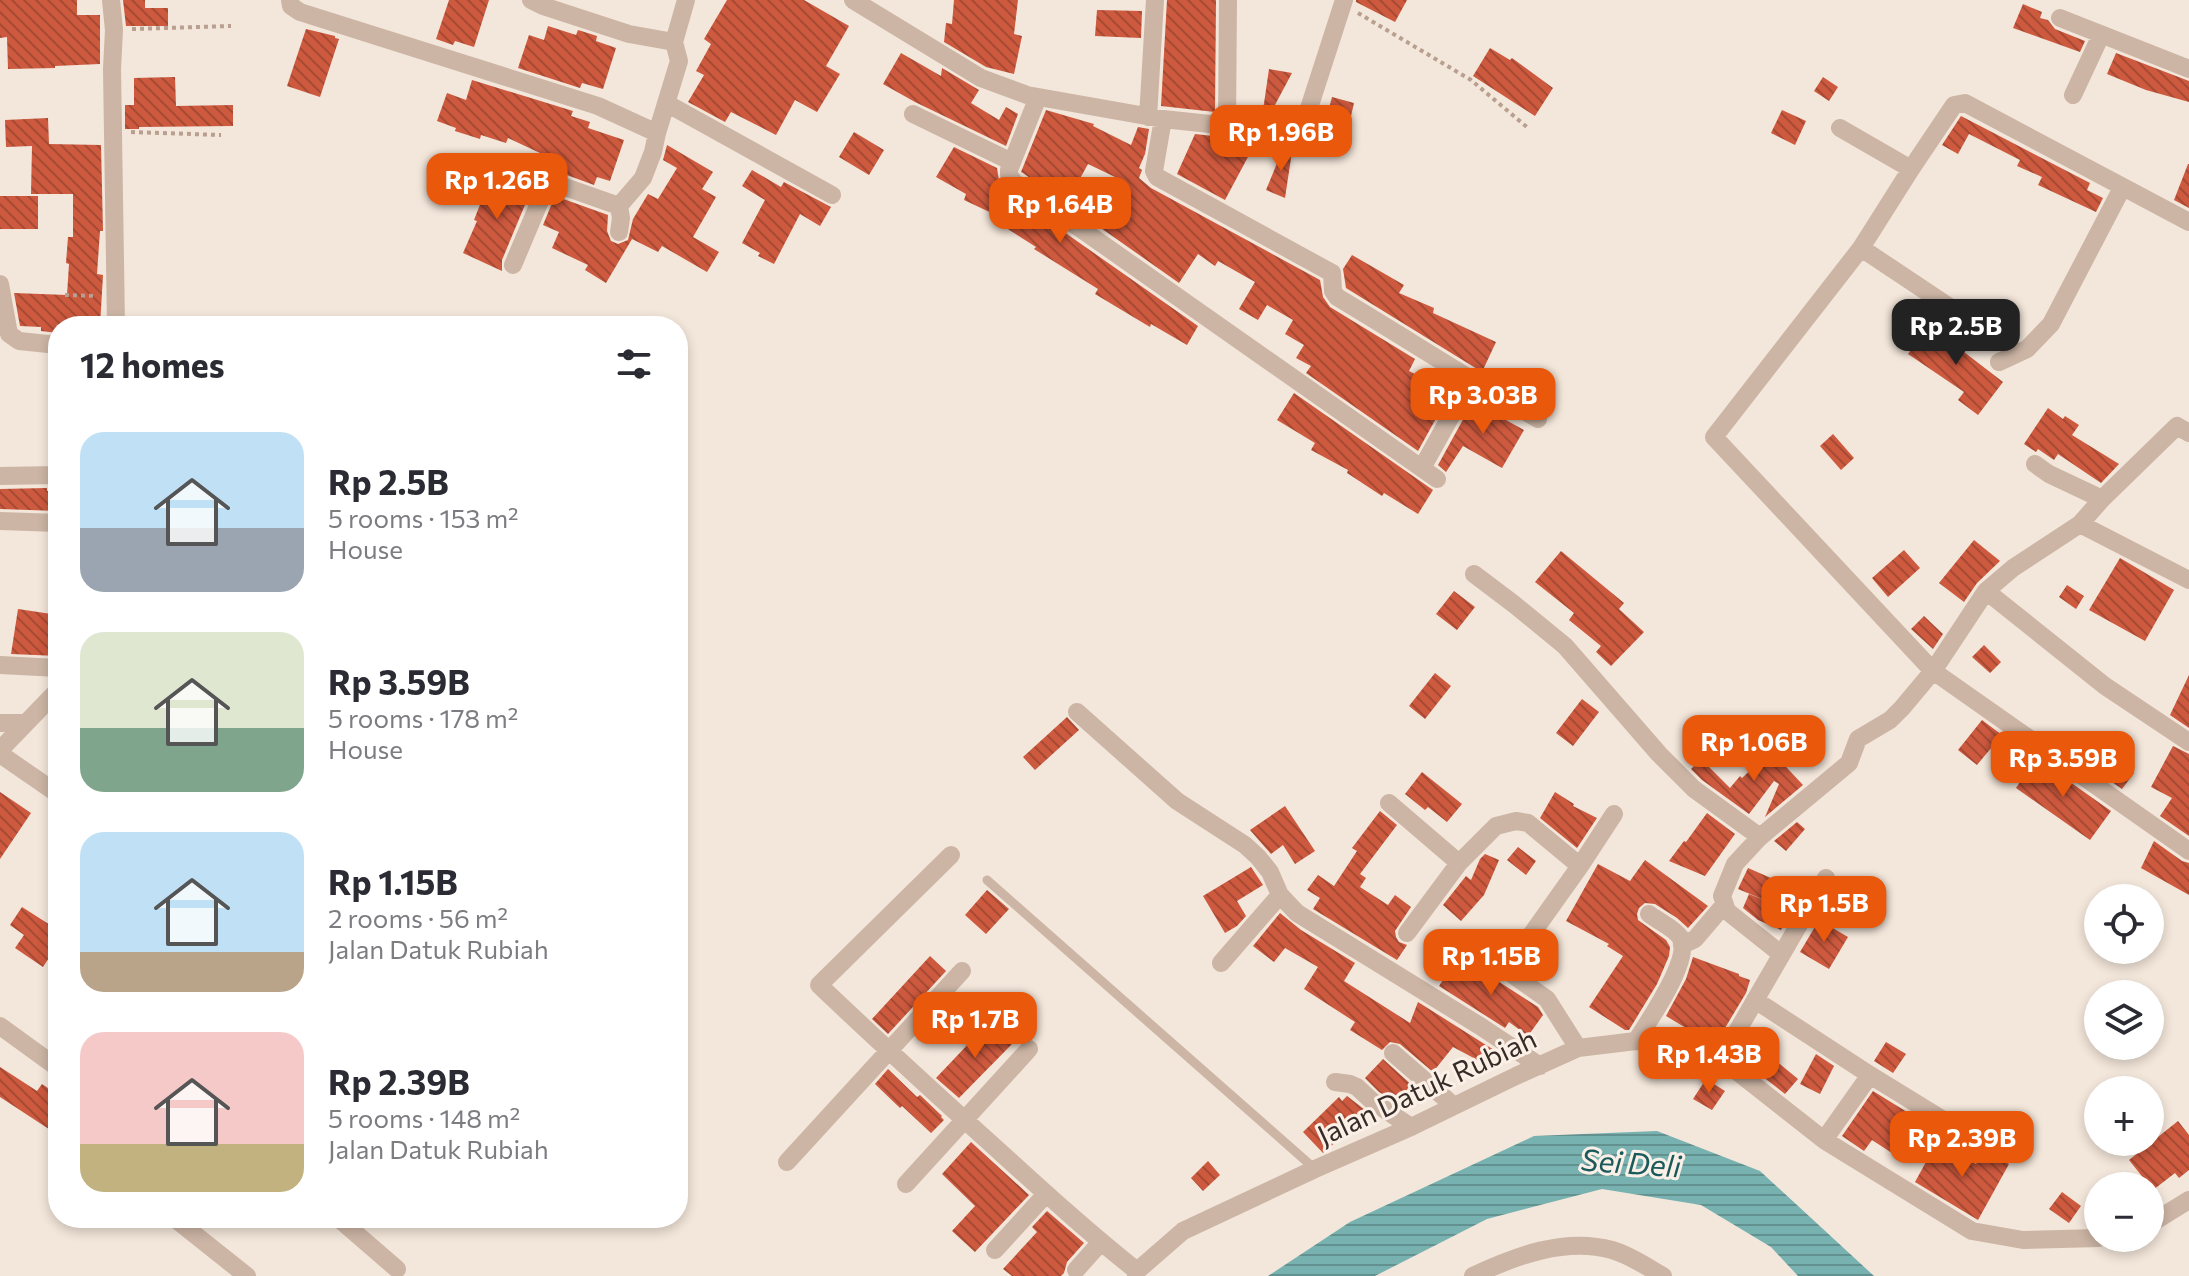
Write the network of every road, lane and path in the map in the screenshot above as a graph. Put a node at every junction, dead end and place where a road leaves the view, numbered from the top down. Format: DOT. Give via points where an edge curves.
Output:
graph roads {
  1 [pos="111,0"];
  2 [pos="290,0"];
  3 [pos="531,0"];
  4 [pos="686,0"];
  5 [pos="853,0"];
  6 [pos="1155,0"];
  7 [pos="1228,0"];
  8 [pos="1343,2"];
  9 [pos="2060,18"];
  10 [pos="231,26"];
  11 [pos="114,30"];
  12 [pos="2101,35"];
  13 [pos="674,42"];
  14 [pos="2189,69"];
  15 [pos="2073,95"];
  16 [pos="1038,97"];
  17 [pos="666,103"];
  18 [pos="913,114"];
  19 [pos="1155,118"];
  20 [pos="1227,125"];
  21 [pos="1528,128"];
  22 [pos="1840,128"];
  23 [pos="113,131"];
  24 [pos="657,133"];
  25 [pos="221,135"];
  26 [pos="1012,162"];
  27 [pos="505,166"];
  28 [pos="1911,169"];
  29 [pos="548,182"];
  30 [pos="2122,188"];
  31 [pos="832,195"];
  32 [pos="619,206"];
  33 [pos="2189,222"];
  34 [pos="619,232"];
  35 [pos="1861,248"];
  36 [pos="513,265"];
  37 [pos="0,284"];
  38 [pos="65,295"];
  39 [pos="115,296"];
  40 [pos="116,316"];
  41 [pos="1984,330"];
  42 [pos="48,344"];
  43 [pos="1999,362"];
  44 [pos="1471,380"];
  45 [pos="1538,419"];
  46 [pos="2189,433"];
  47 [pos="2035,464"];
  48 [pos="48,475"];
  49 [pos="0,476"];
  50 [pos="2102,499"];
  51 [pos="0,521"];
  52 [pos="48,523"];
  53 [pos="2080,524"];
  54 [pos="1474,574"];
  55 [pos="2189,580"];
  56 [pos="1986,591"];
  57 [pos="0,665"];
  58 [pos="48,667"];
  59 [pos="1933,671"];
  60 [pos="48,700"];
  61 [pos="1077,712"];
  62 [pos="0,723"];
  63 [pos="26,723"];
  64 [pos="2189,742"];
  65 [pos="0,752"];
  66 [pos="48,787"];
  67 [pos="1389,803"];
  68 [pos="1614,814"];
  69 [pos="1760,837"];
  70 [pos="2189,851"];
  71 [pos="951,855"];
  72 [pos="1459,863"];
  73 [pos="1580,866"];
  74 [pos="1826,878"];
  75 [pos="987,880"];
  76 [pos="1280,895"];
  77 [pos="1724,905"];
  78 [pos="1649,914"];
  79 [pos="1407,933"];
  80 [pos="1465,945"];
  81 [pos="1682,945"];
  82 [pos="1781,954"];
  83 [pos="1221,963"];
  84 [pos="1506,970"];
  85 [pos="962,971"];
  86 [pos="1755,1000"];
  87 [pos="0,1026"];
  88 [pos="1636,1041"];
  89 [pos="1578,1048"];
  90 [pos="1029,1049"];
  91 [pos="888,1051"];
  92 [pos="1393,1053"];
  93 [pos="48,1054"];
  94 [pos="1721,1059"];
  95 [pos="1540,1066"];
  96 [pos="1870,1075"];
  97 [pos="1335,1082"];
  98 [pos="1454,1106"];
  99 [pos="965,1119"];
  100 [pos="1411,1127"];
  101 [pos="1961,1131"];
  102 [pos="1824,1140"];
  103 [pos="787,1162"];
  104 [pos="1315,1169"];
  105 [pos="906,1184"];
  106 [pos="1046,1194"];
  107 [pos="2189,1200"];
  108 [pos="2164,1215"];
  109 [pos="187,1228"];
  110 [pos="350,1228"];
  111 [pos="2084,1238"];
  112 [pos="1101,1242"];
  113 [pos="995,1250"];
  114 [pos="397,1269"];
  115 [pos="1076,1270"];
  116 [pos="1136,1274"];
  117 [pos="247,1276"];
  118 [pos="1473,1276"];
  119 [pos="1663,1276"];
  1 -- 11 [label="street"];
  2 -- 24 [label="street" via="300,12 598,106"];
  3 -- 13 [label="street" via="629,34"];
  4 -- 13 [label="street"];
  5 -- 16 [label="street" via="981,78"];
  6 -- 19 [label="street"];
  7 -- 20 [label="street"];
  8 -- 20 [label="street" via="1302,130"];
  8 -- 21 [label="path" via="1471,80"];
  9 -- 12 [label="street"];
  10 -- 11 [label="path"];
  11 -- 23 [label="street"];
  12 -- 14 [label="street"];
  12 -- 15 [label="street"];
  13 -- 17 [label="street" via="679,61"];
  16 -- 19 [label="street"];
  16 -- 26 [label="street"];
  17 -- 24 [label="street"];
  17 -- 31 [label="street"];
  18 -- 26 [label="street"];
  19 -- 20 [label="street"];
  19 -- 44 [label="street" via="1157,177 1332,273 1337,297"];
  22 -- 28 [label="street"];
  23 -- 25 [label="path"];
  23 -- 39 [label="street"];
  24 -- 32 [label="street" via="643,178"];
  26 -- 44 [label="street" via="1009,175 1014,182 1430,474"];
  27 -- 29 [label="street"];
  28 -- 30 [label="street" via="1954,105 1965,103"];
  28 -- 35 [label="street"];
  29 -- 32 [label="street"];
  29 -- 36 [label="street"];
  30 -- 33 [label="street"];
  30 -- 43 [label="street" via="2051,324 2027,349"];
  32 -- 34 [label="street"];
  35 -- 41 [label="street"];
  35 -- 59 [label="street" via="1714,437"];
  37 -- 42 [label="street" via="9,334 19,341"];
  38 -- 39 [label="path"];
  39 -- 40 [label="street"];
  44 -- 45 [label="street"];
  46 -- 50 [label="street" via="2177,426"];
  47 -- 50 [label="street"];
  48 -- 49 [label="street"];
  50 -- 53 [label="street"];
  51 -- 52 [label="street"];
  53 -- 55 [label="street"];
  53 -- 56 [label="street"];
  54 -- 69 [label="street" via="1565,646 1694,789"];
  56 -- 59 [label="street"];
  56 -- 64 [label="street" via="2105,686"];
  57 -- 58 [label="street"];
  59 -- 69 [label="street" via="1890,720 1858,739 1849,763"];
  59 -- 70 [label="street"];
  60 -- 63 [label="street"];
  61 -- 76 [label="street" via="1177,801 1245,845 1270,872"];
  62 -- 63 [label="street"];
  63 -- 65 [label="street"];
  65 -- 66 [label="street"];
  67 -- 72 [label="street"];
  68 -- 73 [label="street"];
  69 -- 77 [label="street" via="1735,864 1722,896"];
  71 -- 91 [label="street" via="819,985"];
  72 -- 73 [label="street" via="1496,826 1516,821 1528,823"];
  72 -- 79 [label="street"];
  73 -- 84 [label="street"];
  74 -- 82 [label="street"];
  75 -- 104 [label="lane"];
  76 -- 83 [label="street"];
  76 -- 95 [label="street" via="1297,913"];
  77 -- 81 [label="street" via="1695,939"];
  77 -- 82 [label="street"];
  78 -- 81 [label="street" via="1679,936"];
  80 -- 84 [label="street"];
  81 -- 88 [label="street" via="1677,970"];
  82 -- 86 [label="street"];
  84 -- 89 [label="street" via="1547,999"];
  85 -- 91 [label="street"];
  86 -- 94 [label="street"];
  86 -- 96 [label="street"];
  87 -- 93 [label="street"];
  88 -- 89 [label="street, Jalan Datuk Rubiah"];
  88 -- 94 [label="street, Jalan Datuk Rubiah" via="1678,1043"];
  89 -- 95 [label="street, Jalan Datuk Rubiah"];
  90 -- 99 [label="street"];
  91 -- 99 [label="street"];
  91 -- 103 [label="street"];
  92 -- 98 [label="street"];
  94 -- 102 [label="street, Jalan Datuk Rubiah"];
  95 -- 98 [label="street, Jalan Datuk Rubiah"];
  96 -- 101 [label="street"];
  96 -- 102 [label="street"];
  97 -- 100 [label="street" via="1357,1087"];
  98 -- 100 [label="street, Jalan Datuk Rubiah"];
  99 -- 105 [label="street"];
  99 -- 106 [label="street"];
  100 -- 104 [label="street, Jalan Datuk Rubiah"];
  102 -- 111 [label="street, Jalan Datuk Rubiah" via="1972,1231 2023,1240"];
  104 -- 116 [label="street, Jalan Datuk Rubiah" via="1183,1231"];
  106 -- 112 [label="street"];
  106 -- 113 [label="street"];
  107 -- 108 [label="street"];
  109 -- 117 [label="street"];
  110 -- 114 [label="street"];
  112 -- 115 [label="street"];
  112 -- 116 [label="street"];
  118 -- 119 [label="street" via="1511,1258 1578,1244 1614,1250"];
}
